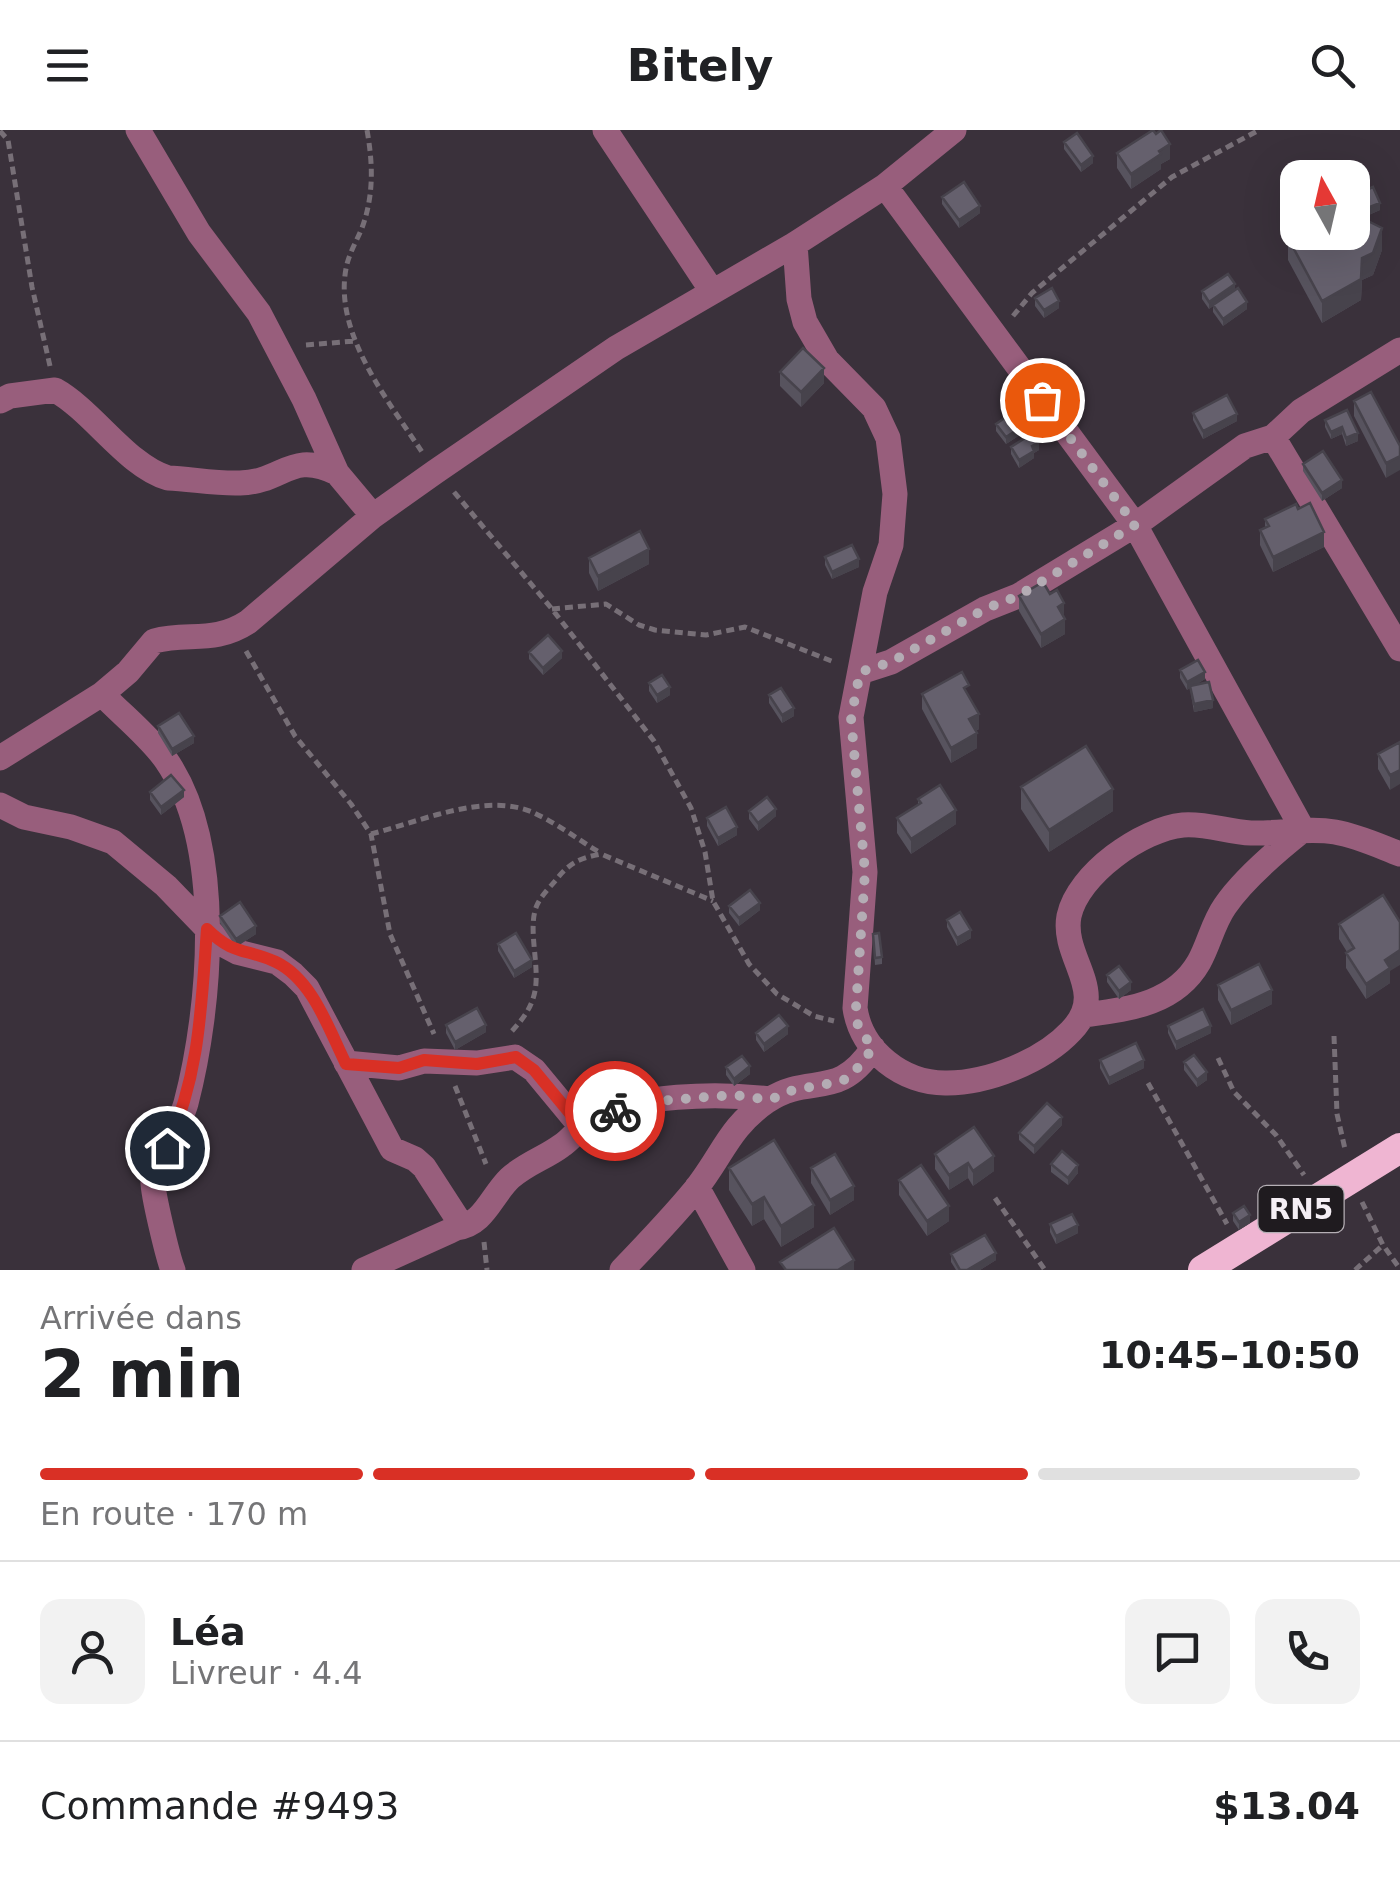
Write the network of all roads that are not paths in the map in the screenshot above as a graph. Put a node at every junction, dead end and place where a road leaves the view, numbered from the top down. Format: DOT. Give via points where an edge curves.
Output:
graph roads {
  1 [pos="138,130"];
  2 [pos="605,130"];
  3 [pos="954,130"];
  4 [pos="886,186"];
  5 [pos="795,244"];
  6 [pos="712,291"];
  7 [pos="1400,350"];
  8 [pos="0,401"];
  9 [pos="1273,436"];
  10 [pos="337,472"];
  11 [pos="373,516"];
  12 [pos="1135,525"];
  13 [pos="1400,649"];
  14 [pos="860,672"];
  15 [pos="102,694"];
  16 [pos="0,758"];
  17 [pos="0,805"];
  18 [pos="1303,830"];
  19 [pos="1400,854"];
  20 [pos="207,929"];
  21 [pos="1085,1015"];
  22 [pos="866,1038"];
  23 [pos="346,1064"];
  24 [pos="399,1068"];
  25 [pos="364,1097"];
  26 [pos="770,1100"];
  27 [pos="582,1128"];
  28 [pos="1400,1148"];
  29 [pos="698,1187"];
  30 [pos="456,1228"];
  31 [pos="173,1270"];
  32 [pos="364,1270"];
  33 [pos="622,1270"];
  34 [pos="742,1270"];
  35 [pos="1202,1270"];
  1 -- 10 [label="street" via="199,233 259,313"];
  2 -- 6 [label="street"];
  3 -- 4 [label="street"];
  4 -- 5 [label="street"];
  4 -- 12 [label="street"];
  5 -- 6 [label="street"];
  5 -- 14 [label="street" via="805,322 828,360 874,408 888,438 896,494 890,545"];
  6 -- 11 [label="street" via="616,348"];
  7 -- 9 [label="street" via="1342,382"];
  8 -- 10 [label="street" via="56,390 157,474 239,483 299,463"];
  9 -- 12 [label="street" via="1245,446"];
  9 -- 13 [label="street"];
  10 -- 11 [label="street"];
  11 -- 15 [label="street" via="234,631 154,641"];
  12 -- 14 [label="street" via="1018,596"];
  12 -- 18 [label="street"];
  14 -- 22 [label="street" via="851,718 865,872 856,990"];
  15 -- 16 [label="street"];
  15 -- 20 [label="street" via="165,758 190,805 202,852"];
  17 -- 20 [label="street" via="113,842"];
  18 -- 19 [label="street" via="1333,831"];
  18 -- 21 [label="street" via="1228,901 1186,981 1135,1008"];
  18 -- 21 [label="street" via="1249,833 1181,825 1126,848 1090,876 1069,917 1085,983"];
  20 -- 23 [label="street" via="237,952 277,962 293,974"];
  20 -- 31 [label="street" via="195,1065 185,1109 153,1181"];
  21 -- 22 [label="street" via="1033,1060 945,1084 901,1073"];
  22 -- 26 [label="street" via="852,1075"];
  23 -- 24 [label="street"];
  23 -- 25 [label="street"];
  24 -- 25 [label="street"];
  24 -- 27 [label="street" via="424,1060 522,1060"];
  25 -- 30 [label="street" via="392,1149 424,1167 456,1212"];
  26 -- 27 [label="street" via="669,1100 604,1114"];
  26 -- 29 [label="street" via="739,1122"];
  27 -- 30 [label="street" via="522,1168 480,1218"];
  28 -- 35 [label="highway, RN5"];
  29 -- 33 [label="street"];
  29 -- 34 [label="street"];
  30 -- 32 [label="street"];
}
